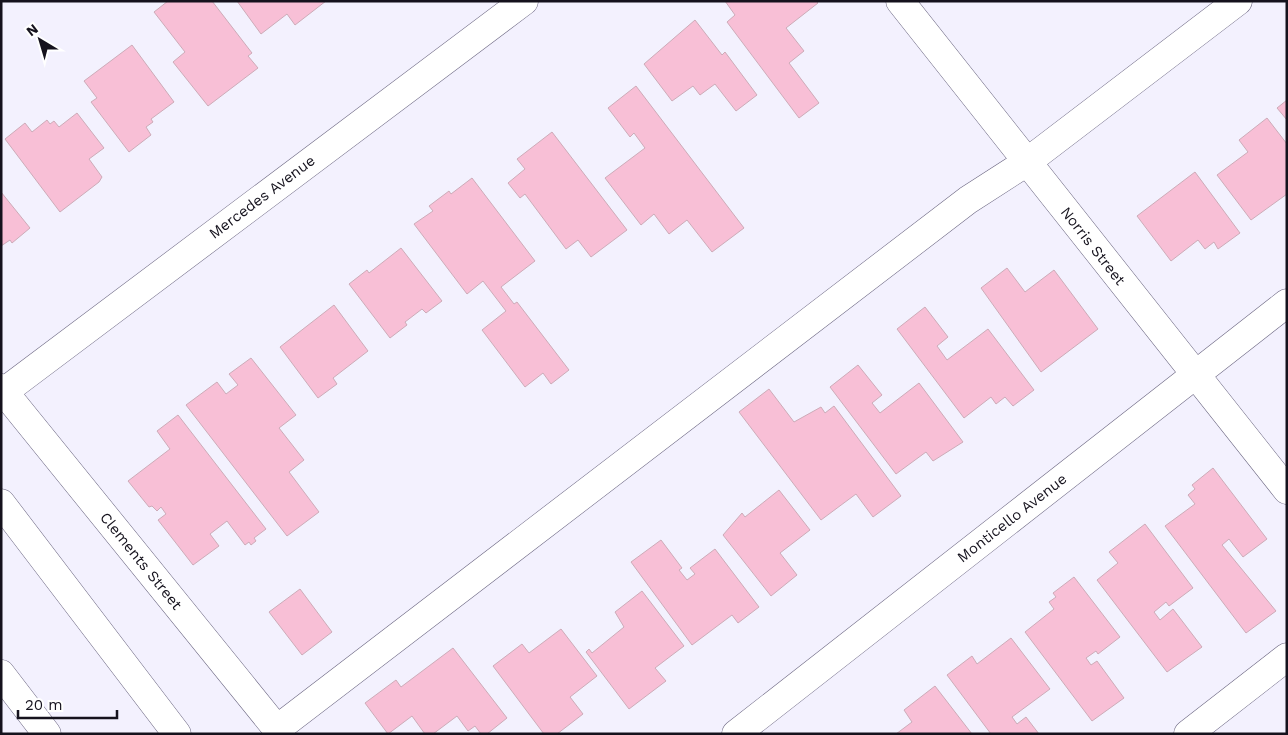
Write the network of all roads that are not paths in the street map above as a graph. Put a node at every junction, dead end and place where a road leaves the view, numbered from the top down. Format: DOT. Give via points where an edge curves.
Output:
graph roads {
  1 [pos="524,1"];
  2 [pos="900,1"];
  3 [pos="1238,1"];
  4 [pos="1027,162"];
  5 [pos="1287,303"];
  6 [pos="1195,374"];
  7 [pos="2,391"];
  8 [pos="1287,490"];
  9 [pos="1,503"];
  10 [pos="1287,657"];
  11 [pos="1,674"];
  12 [pos="279,731"];
  13 [pos="47,734"];
  14 [pos="177,734"];
  15 [pos="736,734"];
  16 [pos="1188,734"];
  1 -- 7 [label="street, Mercedes Avenue"];
  2 -- 4 [label="street, Norris Street"];
  3 -- 4 [label="street"];
  4 -- 6 [label="street, Norris Street"];
  4 -- 12 [label="street" via="968,200"];
  5 -- 6 [label="street, Monticello Avenue"];
  6 -- 8 [label="street, Norris Street"];
  6 -- 15 [label="street, Monticello Avenue"];
  7 -- 12 [label="street, Clements Street"];
  9 -- 14 [label="street"];
  10 -- 16 [label="street"];
  11 -- 13 [label="street"];
}
